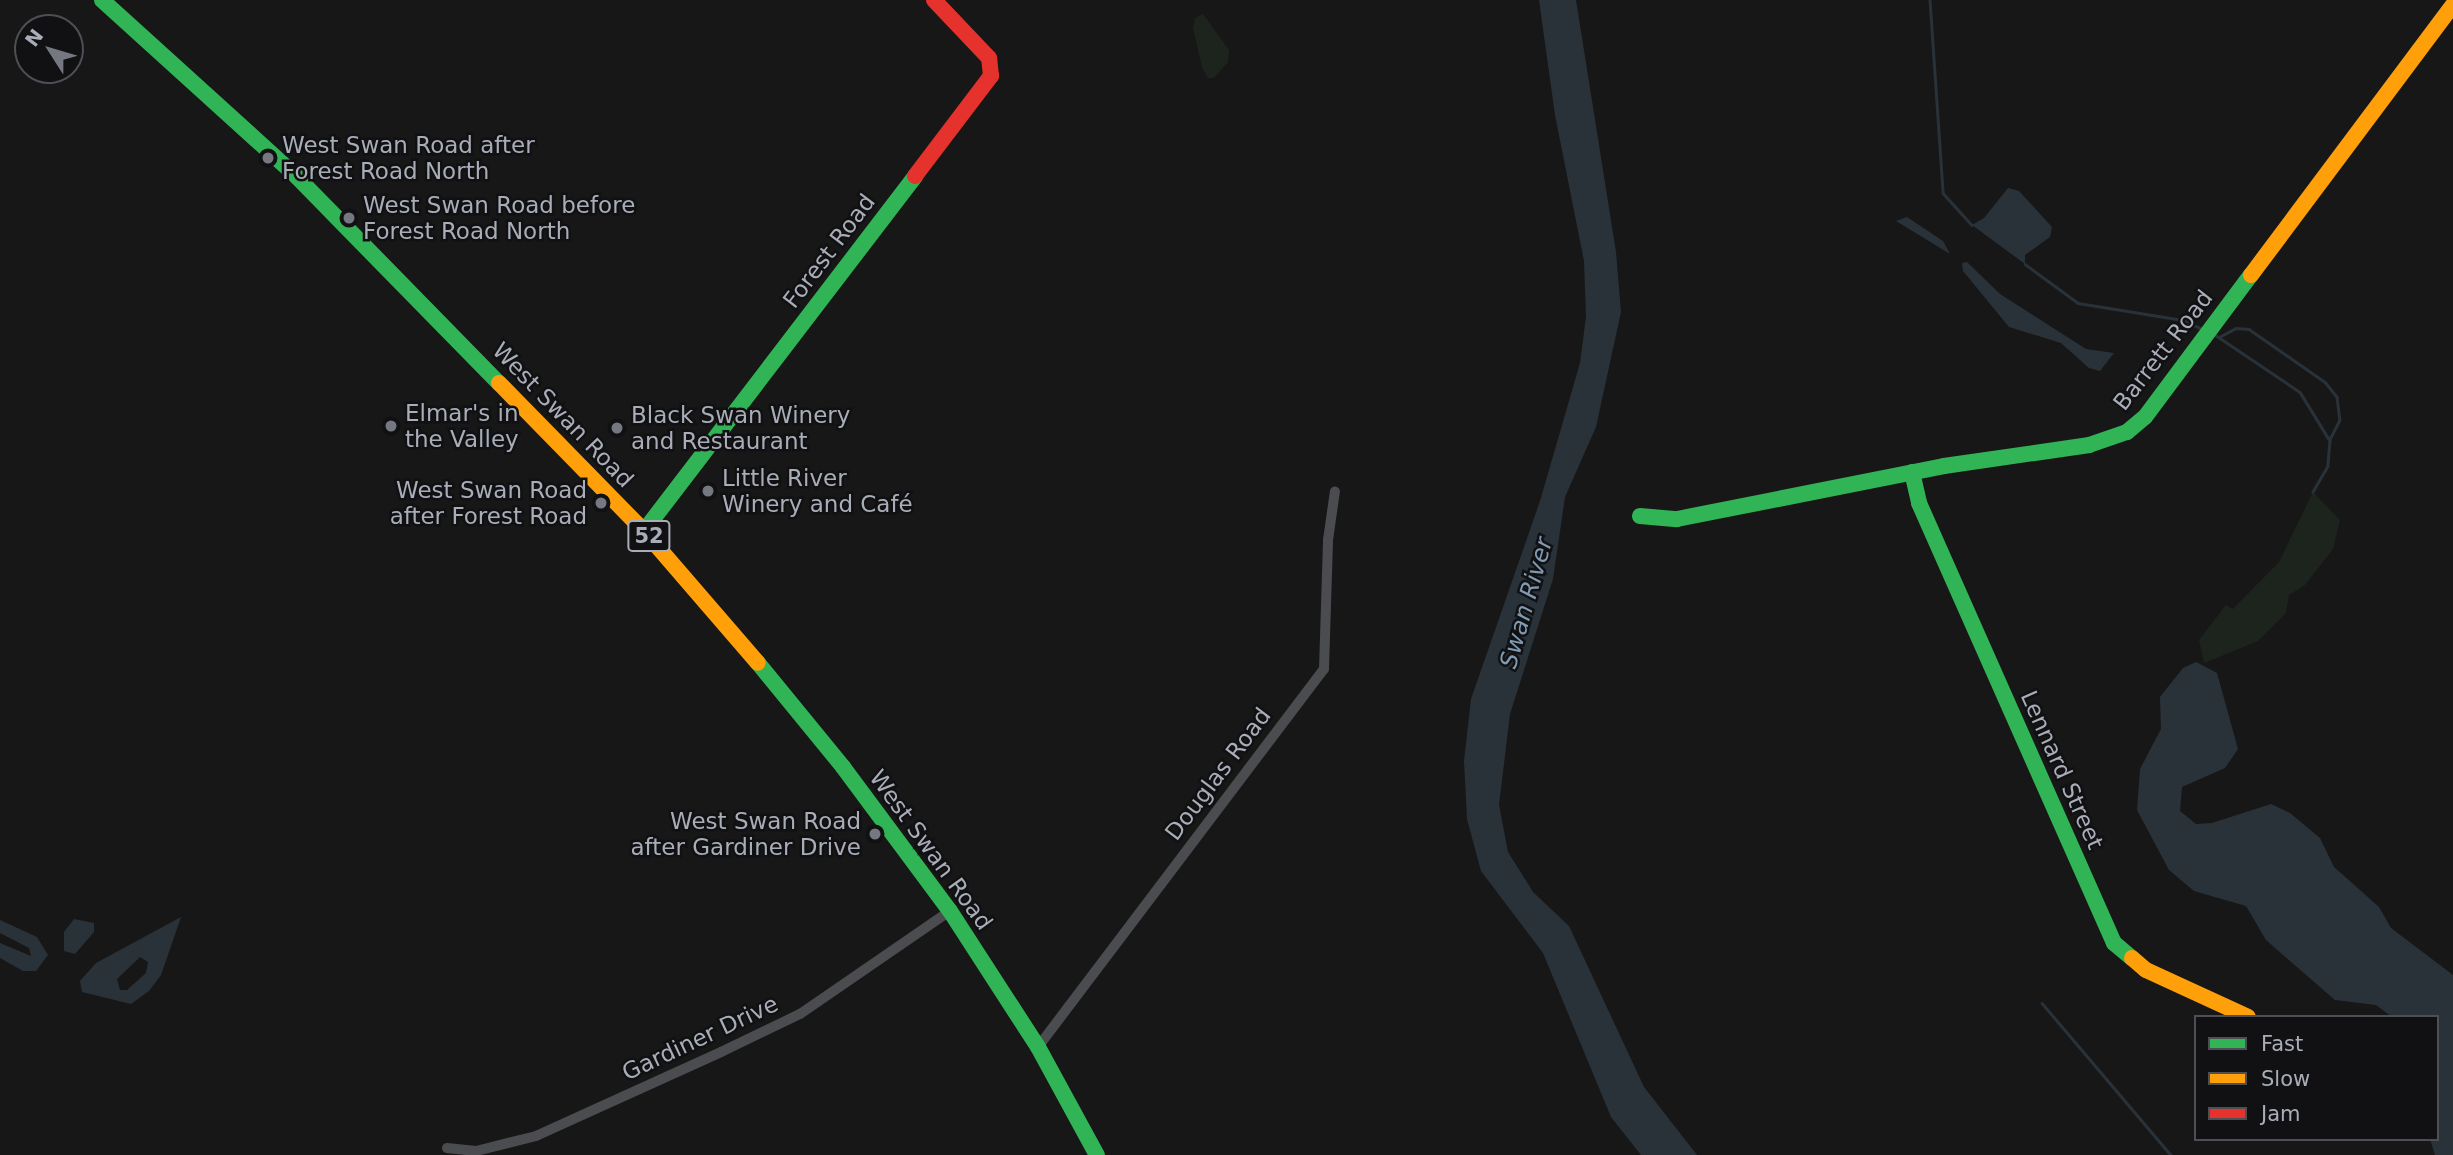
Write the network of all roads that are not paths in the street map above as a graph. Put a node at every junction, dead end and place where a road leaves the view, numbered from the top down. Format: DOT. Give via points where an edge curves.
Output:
graph roads {
  1 [pos="102,0"];
  2 [pos="934,0"];
  3 [pos="2453,5"];
  4 [pos="1912,472"];
  5 [pos="1335,491"];
  6 [pos="1643,517"];
  7 [pos="644,531"];
  8 [pos="950,911"];
  9 [pos="2244,1015"];
  10 [pos="1038,1047"];
  11 [pos="446,1149"];
  12 [pos="1097,1155"];
  1 -- 7 [label="street, West Swan Road / 52" via="298,177"];
  2 -- 7 [label="street, Forest Road" via="989,58 991,76"];
  3 -- 4 [label="street, Barrett Road" via="2144,418 2127,432 2089,444"];
  4 -- 6 [label="street, Barrett Road" via="1677,519"];
  4 -- 9 [label="street, Lennard Street" via="1919,503 2114,943 2146,970"];
  5 -- 10 [label="street, Douglas Road" via="1328,540 1324,669"];
  7 -- 8 [label="street, West Swan Road / 52" via="843,767"];
  8 -- 10 [label="street, West Swan Road / 52"];
  8 -- 11 [label="street, Gardiner Drive" via="800,1014 721,1052 536,1136 476,1151"];
  10 -- 12 [label="street, West Swan Road / 52"];
}
